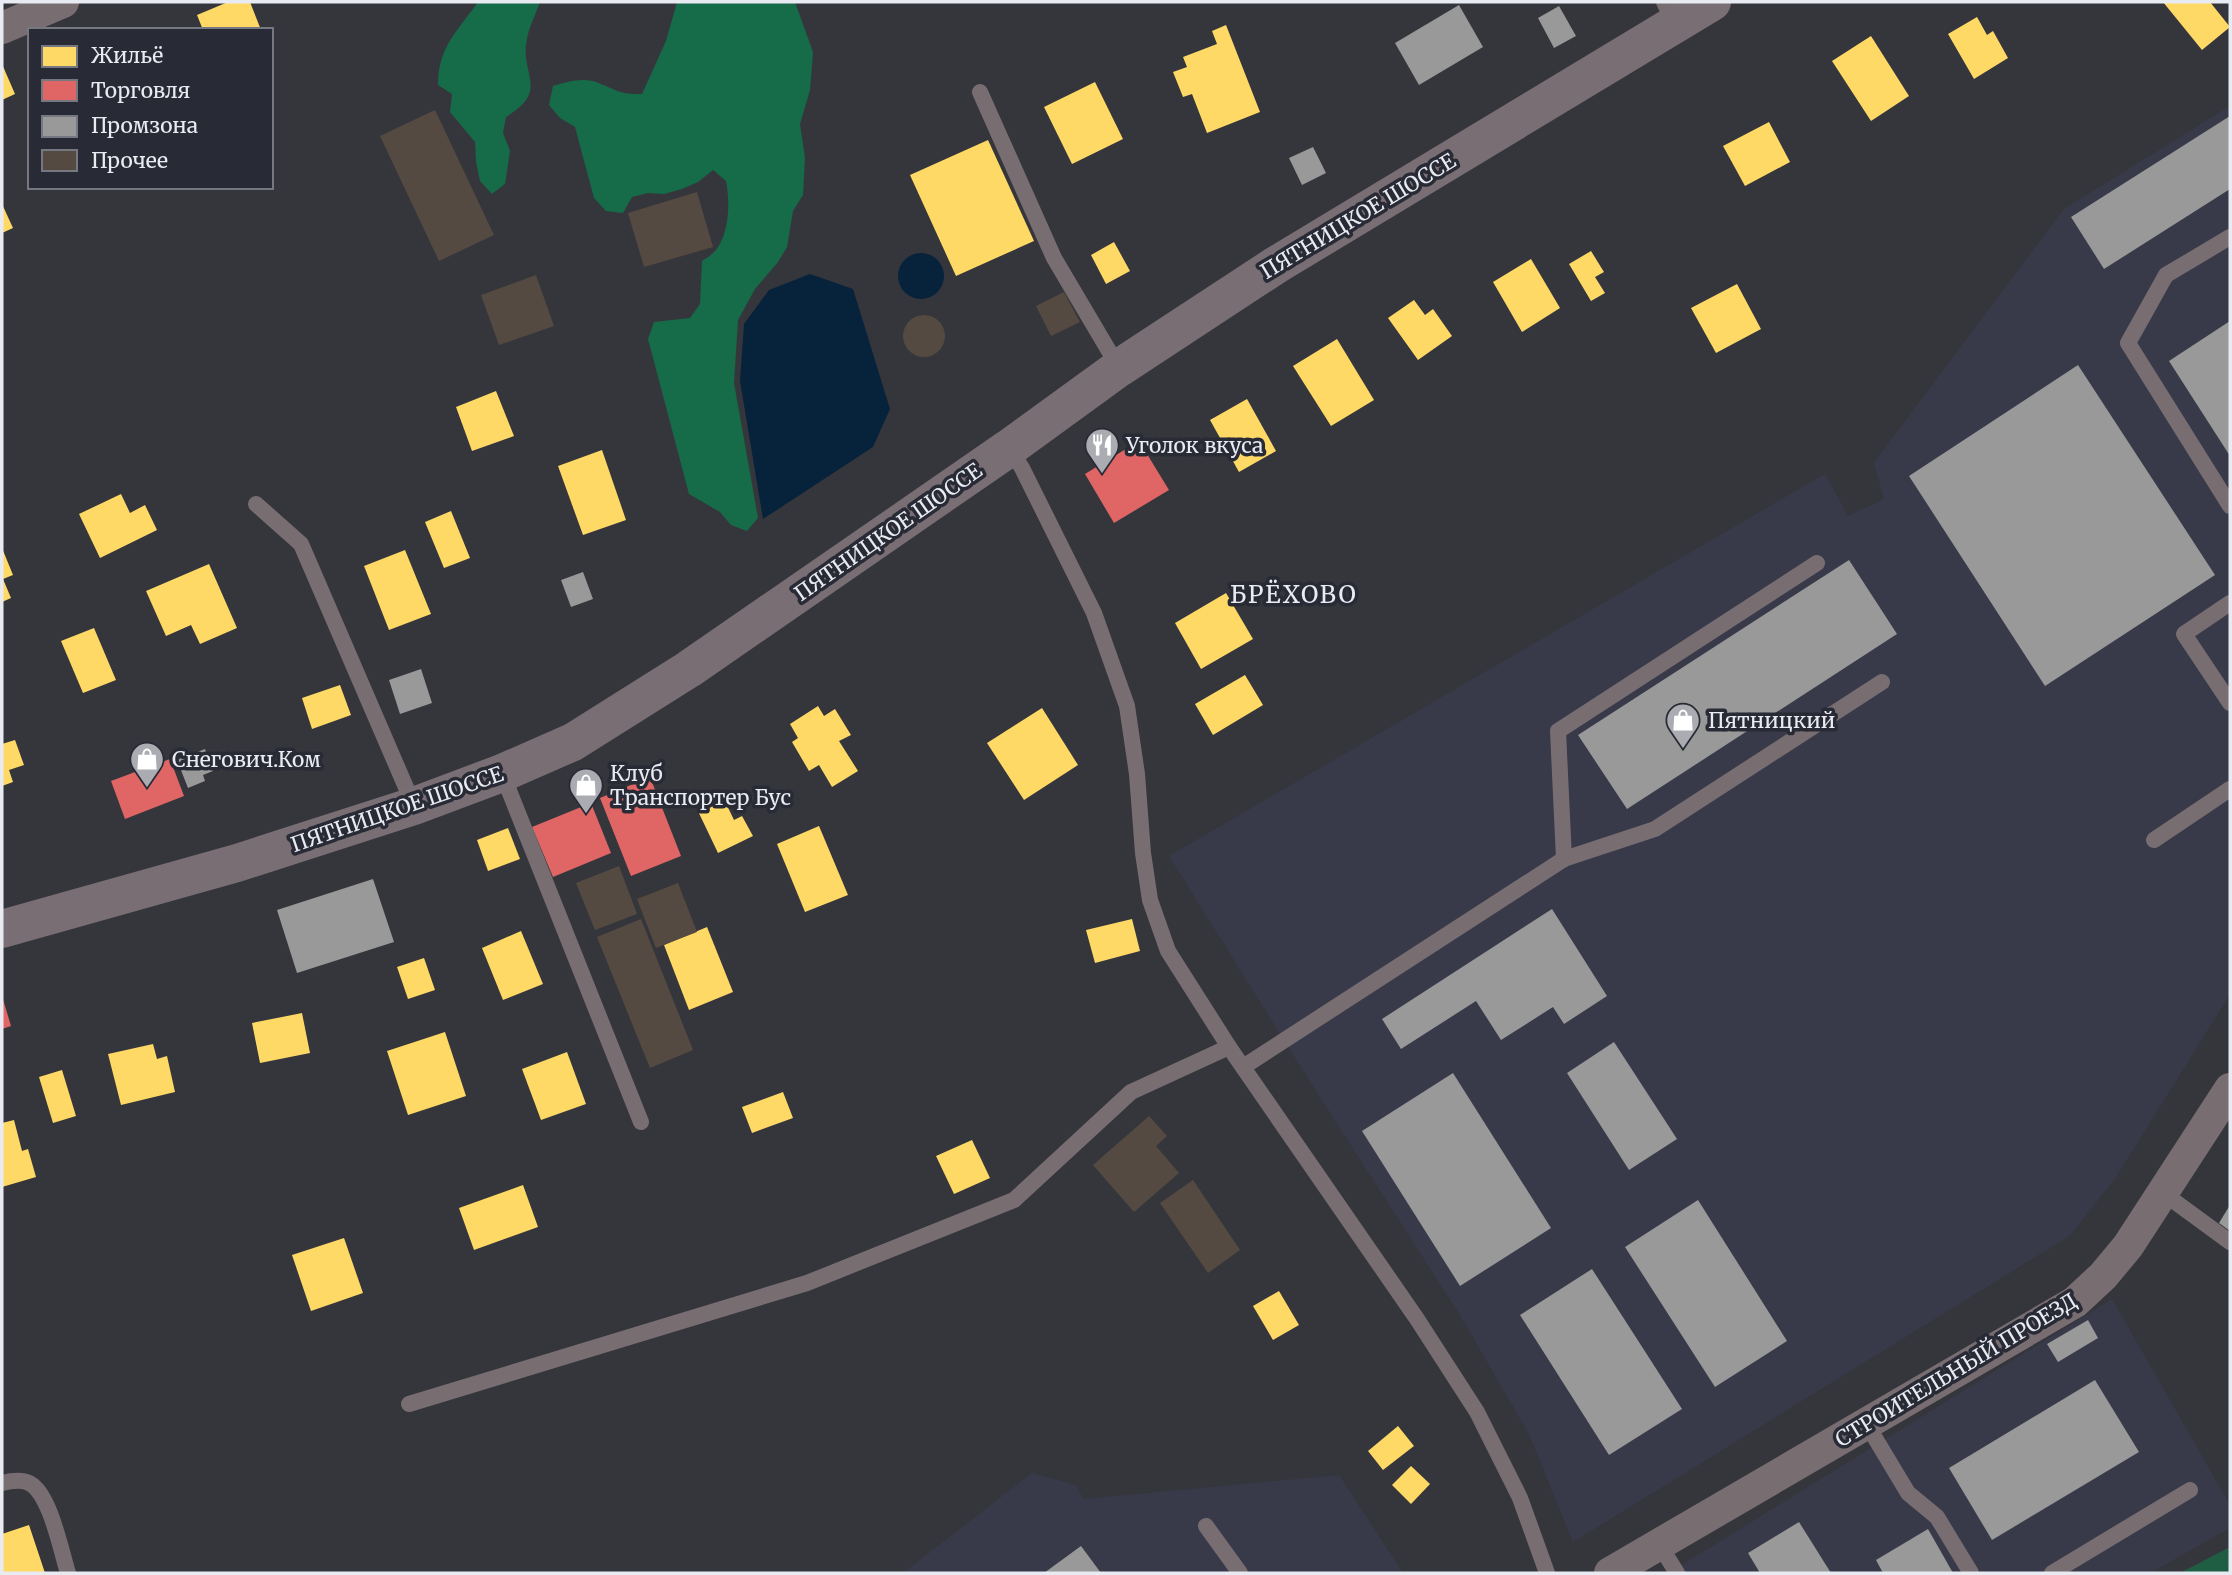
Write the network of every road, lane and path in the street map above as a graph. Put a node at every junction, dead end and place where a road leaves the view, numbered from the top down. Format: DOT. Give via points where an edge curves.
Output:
graph roads {
  1 [pos="64,2"];
  2 [pos="1712,2"];
  3 [pos="1669,13"];
  4 [pos="2,27"];
  5 [pos="980,92"];
  6 [pos="2230,237"];
  7 [pos="1119,368"];
  8 [pos="1009,448"];
  9 [pos="256,504"];
  10 [pos="2230,506"];
  11 [pos="1817,563"];
  12 [pos="2230,603"];
  13 [pos="1882,682"];
  14 [pos="2230,703"];
  15 [pos="502,773"];
  16 [pos="2230,789"];
  17 [pos="414,806"];
  18 [pos="2154,840"];
  19 [pos="1564,859"];
  20 [pos="2,929"];
  21 [pos="1229,1047"];
  22 [pos="1243,1067"];
  23 [pos="2230,1089"];
  24 [pos="641,1122"];
  25 [pos="2163,1193"];
  26 [pos="2230,1242"];
  27 [pos="409,1404"];
  28 [pos="1866,1423"];
  29 [pos="2,1483"];
  30 [pos="2190,1490"];
  31 [pos="1206,1526"];
  32 [pos="1659,1544"];
  33 [pos="68,1573"];
  34 [pos="1240,1573"];
  35 [pos="1547,1573"];
  36 [pos="1610,1573"];
  37 [pos="1677,1573"];
  38 [pos="1971,1573"];
  39 [pos="2052,1573"];
  1 -- 4 [label="street"];
  2 -- 3 [label="main road, ПЯТНИЦКОЕ ШОССЕ"];
  3 -- 7 [label="main road, ПЯТНИЦКОЕ ШОССЕ"];
  5 -- 7 [label="lane" via="1054,258"];
  6 -- 10 [label="lane" via="2166,275 2128,343"];
  7 -- 8 [label="main road, ПЯТНИЦКОЕ ШОССЕ"];
  8 -- 15 [label="main road, ПЯТНИЦКОЕ ШОССЕ" via="689,669 573,742"];
  8 -- 21 [label="lane" via="1094,613 1127,706 1150,900 1168,951"];
  9 -- 17 [label="lane" via="301,544"];
  11 -- 19 [label="lane" via="1558,731"];
  12 -- 14 [label="lane" via="2184,634"];
  13 -- 19 [label="lane" via="1655,829"];
  15 -- 17 [label="main road, ПЯТНИЦКОЕ ШОССЕ"];
  15 -- 24 [label="lane"];
  16 -- 18 [label="lane"];
  17 -- 20 [label="main road, ПЯТНИЦКОЕ ШОССЕ" via="237,863"];
  19 -- 22 [label="lane"];
  21 -- 22 [label="lane"];
  21 -- 27 [label="lane" via="1131,1092 1014,1200 807,1283"];
  22 -- 35 [label="lane" via="1477,1412 1520,1498"];
  23 -- 25 [label="street, СТРОИТЕЛЬНЫЙ ПРОЕЗД"];
  25 -- 26 [label="lane"];
  25 -- 28 [label="street, СТРОИТЕЛЬНЫЙ ПРОЕЗД" via="2128,1246 2075,1302"];
  28 -- 32 [label="street, СТРОИТЕЛЬНЫЙ ПРОЕЗД"];
  28 -- 38 [label="lane" via="1908,1493 1937,1517"];
  29 -- 33 [label="lane" via="29,1483 43,1497"];
  30 -- 39 [label="lane"];
  31 -- 34 [label="lane"];
  32 -- 36 [label="street, СТРОИТЕЛЬНЫЙ ПРОЕЗД"];
  32 -- 37 [label="lane"];
}
